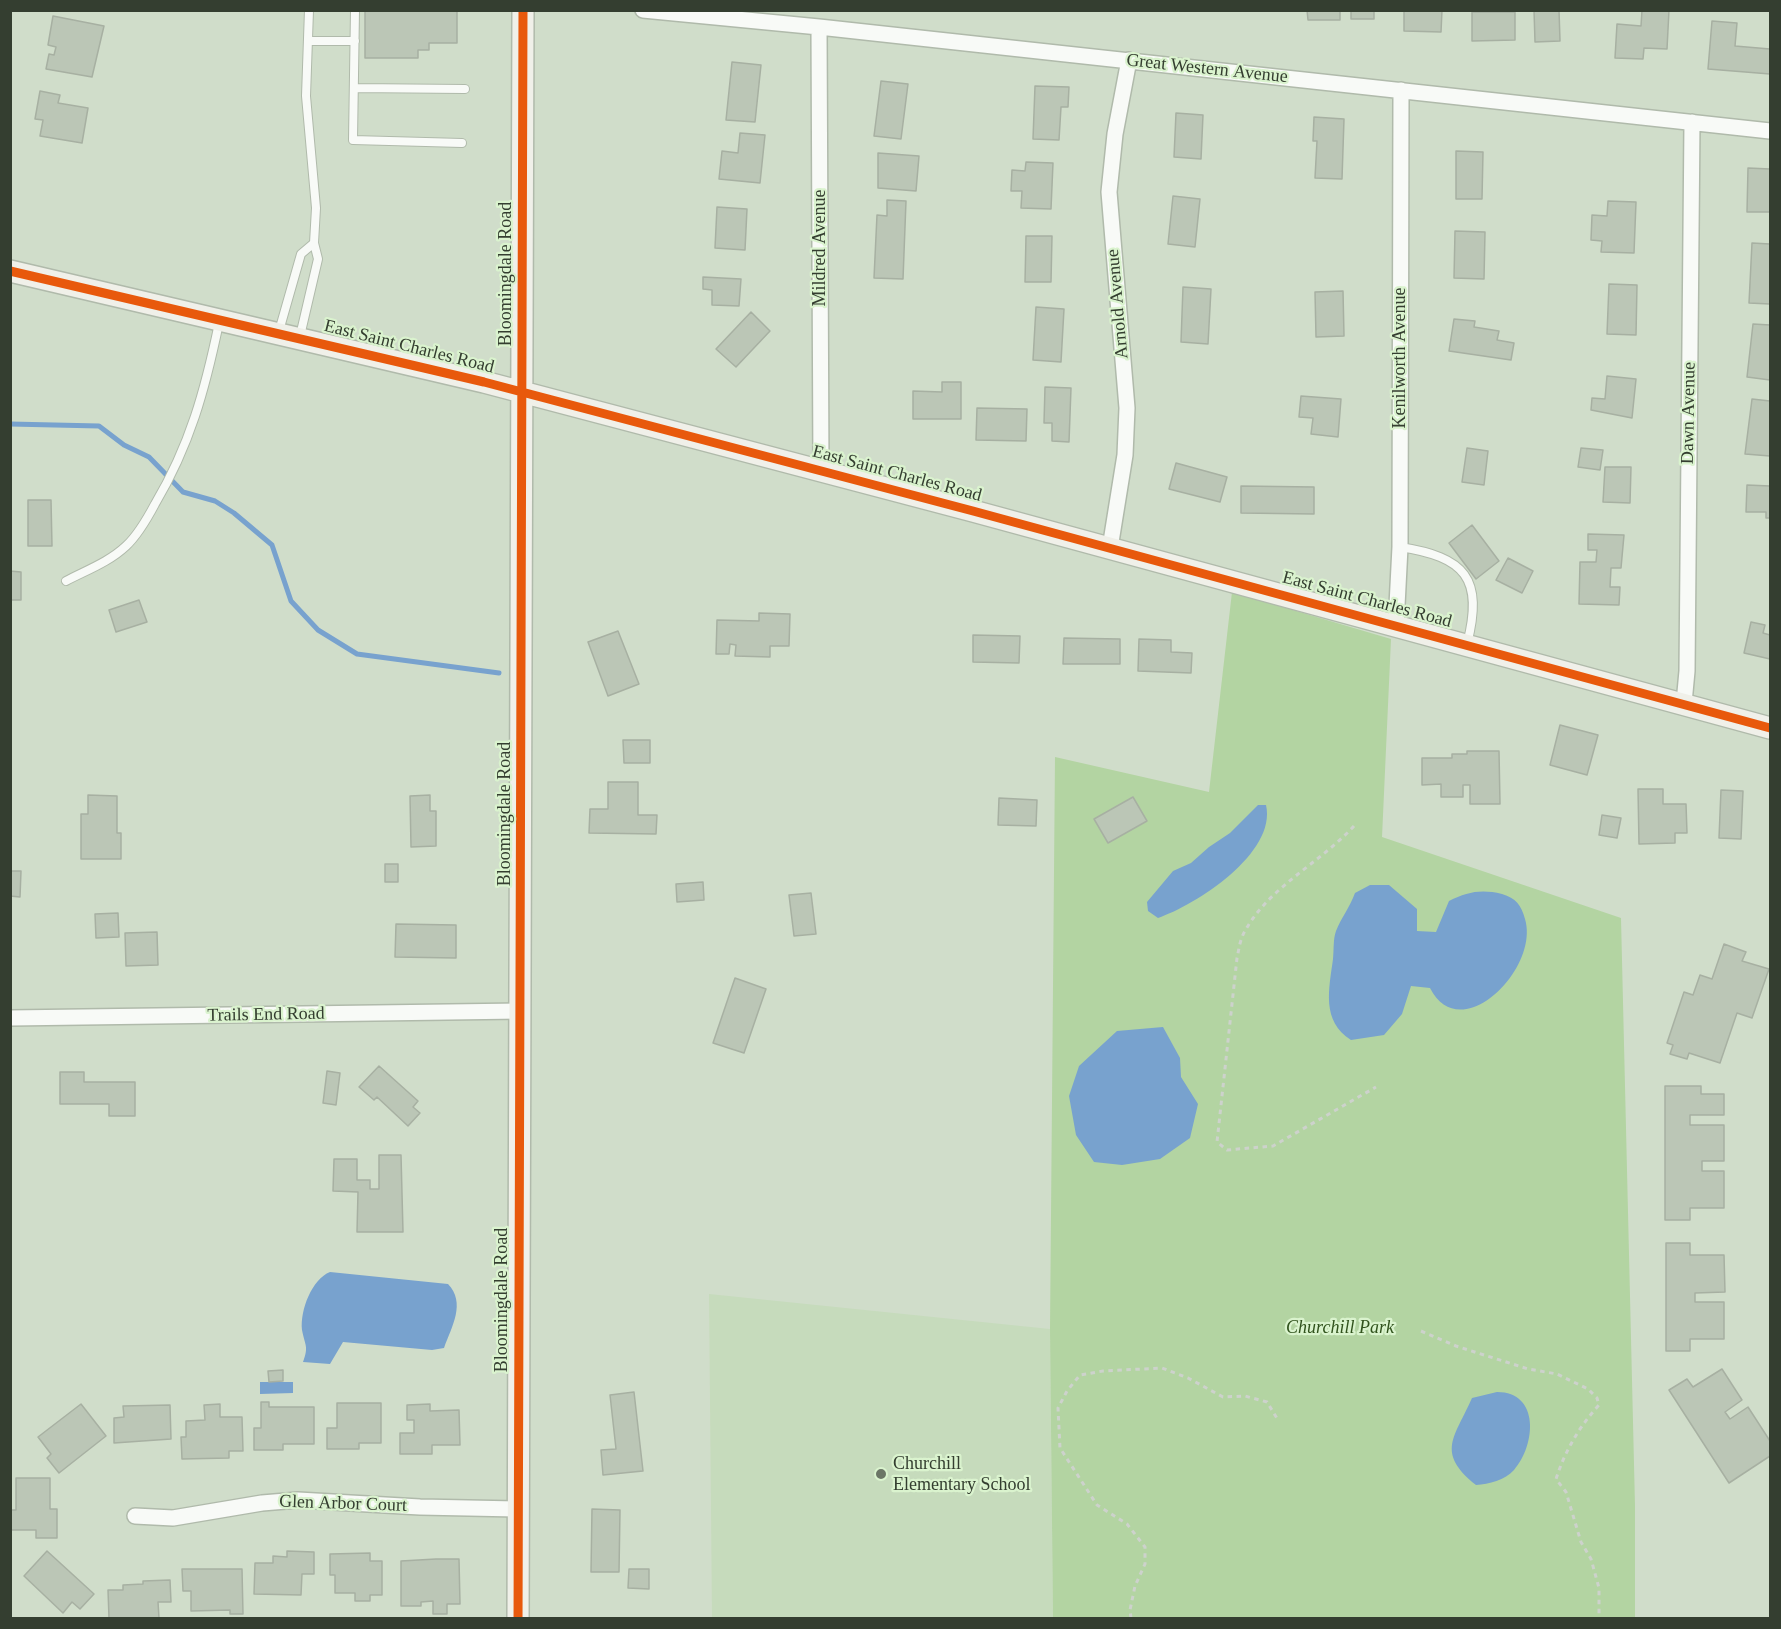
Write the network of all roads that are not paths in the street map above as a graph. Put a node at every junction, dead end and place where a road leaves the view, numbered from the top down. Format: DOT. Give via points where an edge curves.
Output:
graph roads {
  1 [pos="309,10"];
  2 [pos="355,10"];
  3 [pos="523,10"];
  4 [pos="643,10"];
  5 [pos="819,27"];
  6 [pos="308,41"];
  7 [pos="354,41"];
  8 [pos="1129,60"];
  9 [pos="354,88"];
  10 [pos="465,89"];
  11 [pos="1401,90"];
  12 [pos="1692,122"];
  13 [pos="1770,131"];
  14 [pos="462,143"];
  15 [pos="314,243"];
  16 [pos="10,271"];
  17 [pos="220,319"];
  18 [pos="279,332"];
  19 [pos="300,337"];
  20 [pos="523,393"];
  21 [pos="820,470"];
  22 [pos="1400,547"];
  23 [pos="1110,548"];
  24 [pos="66,580"];
  25 [pos="1396,625"];
  26 [pos="1467,644"];
  27 [pos="1684,703"];
  28 [pos="1770,729"];
  29 [pos="521,1011"];
  30 [pos="10,1018"];
  31 [pos="518,1509"];
  32 [pos="135,1516"];
  33 [pos="518,1618"];
  1 -- 6 [label="lane"];
  2 -- 7 [label="lane"];
  3 -- 20 [label="street, Bloomingdale Road"];
  4 -- 5 [label="street, Great Western Avenue"];
  5 -- 8 [label="street, Great Western Avenue"];
  5 -- 21 [label="street, Mildred Avenue"];
  6 -- 7 [label="lane"];
  6 -- 15 [label="lane" via="306,96 316,208"];
  7 -- 9 [label="lane"];
  8 -- 11 [label="street, Great Western Avenue"];
  8 -- 23 [label="street, Arnold Avenue" via="1115,134 1110,192 1126,408 1125,455"];
  9 -- 10 [label="lane"];
  9 -- 14 [label="lane" via="353,140"];
  11 -- 12 [label="street, Great Western Avenue"];
  11 -- 22 [label="street, Kenilworth Avenue"];
  12 -- 13 [label="street, Great Western Avenue"];
  12 -- 27 [label="street, Dawn Avenue"];
  15 -- 18 [label="lane" via="301,254"];
  15 -- 19 [label="lane" via="318,259"];
  16 -- 17 [label="street, East Saint Charles Road"];
  17 -- 18 [label="street, East Saint Charles Road"];
  17 -- 24 [label="lane" via="200,403 174,471 128,545 111,559"];
  18 -- 19 [label="street, East Saint Charles Road"];
  19 -- 20 [label="street, East Saint Charles Road"];
  20 -- 21 [label="street, East Saint Charles Road"];
  20 -- 29 [label="street, Bloomingdale Road"];
  21 -- 23 [label="street, East Saint Charles Road"];
  22 -- 25 [label="street, Kenilworth Avenue"];
  22 -- 26 [label="lane" via="1450,560 1464,576 1473,592 1474,604"];
  23 -- 25 [label="street, East Saint Charles Road"];
  25 -- 26 [label="street, East Saint Charles Road"];
  26 -- 27 [label="street, East Saint Charles Road"];
  27 -- 28 [label="street, East Saint Charles Road"];
  29 -- 30 [label="street, Trails End Road"];
  29 -- 31 [label="street, Bloomingdale Road"];
  31 -- 32 [label="street, Glen Arbor Court" via="298,1500 173,1518"];
  31 -- 33 [label="street, Bloomingdale Road"];
}
